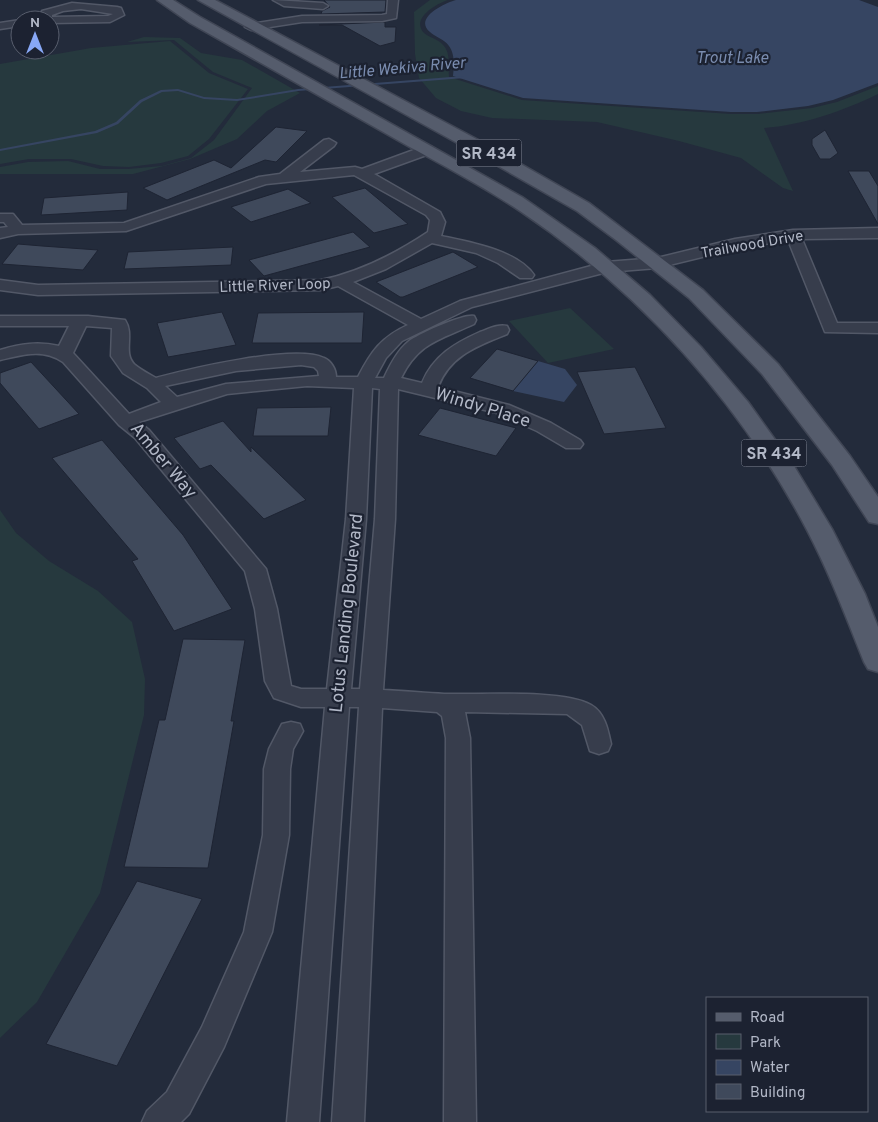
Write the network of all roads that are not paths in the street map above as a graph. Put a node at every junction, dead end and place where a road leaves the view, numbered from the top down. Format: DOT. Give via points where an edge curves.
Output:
graph roads {
  1 [pos="164,0"];
  2 [pos="177,0"];
  3 [pos="205,0"];
  4 [pos="278,0"];
  5 [pos="393,0"];
  6 [pos="0,15"];
  7 [pos="326,18"];
  8 [pos="43,19"];
  9 [pos="10,25"];
  10 [pos="251,26"];
  11 [pos="328,143"];
  12 [pos="427,150"];
  13 [pos="364,173"];
  14 [pos="284,178"];
  15 [pos="583,207"];
  16 [pos="0,218"];
  17 [pos="18,230"];
  18 [pos="0,234"];
  19 [pos="878,234"];
  20 [pos="793,235"];
  21 [pos="431,238"];
  22 [pos="657,263"];
  23 [pos="614,272"];
  24 [pos="526,275"];
  25 [pos="342,282"];
  26 [pos="0,285"];
  27 [pos="0,321"];
  28 [pos="80,321"];
  29 [pos="420,325"];
  30 [pos="878,328"];
  31 [pos="501,330"];
  32 [pos="64,354"];
  33 [pos="0,355"];
  34 [pos="328,382"];
  35 [pos="153,384"];
  36 [pos="363,384"];
  37 [pos="388,385"];
  38 [pos="428,390"];
  39 [pos="173,404"];
  40 [pos="126,421"];
  41 [pos="573,444"];
  42 [pos="878,516"];
  43 [pos="878,662"];
  44 [pos="372,698"];
  45 [pos="338,699"];
  46 [pos="444,703"];
  47 [pos="291,731"];
  48 [pos="599,744"];
  49 [pos="158,1122"];
  50 [pos="302,1122"];
  51 [pos="348,1122"];
  52 [pos="460,1122"];
  1 -- 12 [label="main road, SR 434"];
  2 -- 10 [label="main road" via="218,23 233,27"];
  3 -- 10 [label="main road, SR 434"];
  4 -- 7 [label="street" via="284,4 326,6"];
  5 -- 7 [label="street" via="392,16"];
  6 -- 9 [label="street"];
  7 -- 10 [label="street"];
  8 -- 8 [label="street" via="110,19 118,15 117,10 95,6 68,7 52,10"];
  10 -- 15 [label="main road, SR 434"];
  11 -- 14 [label="street"];
  12 -- 13 [label="street"];
  12 -- 15 [label="main road" via="460,151 548,195"];
  12 -- 23 [label="main road, SR 434" via="527,207"];
  13 -- 14 [label="street" via="355,171"];
  13 -- 21 [label="street" via="434,214 438,222"];
  14 -- 17 [label="street" via="264,180 126,227"];
  15 -- 22 [label="main road, SR 434"];
  16 -- 17 [label="street" via="8,217"];
  17 -- 18 [label="street"];
  19 -- 20 [label="street, Trailwood Drive"];
  20 -- 22 [label="street, Trailwood Drive" via="735,244"];
  20 -- 30 [label="street" via="831,328"];
  21 -- 24 [label="street" via="494,253"];
  21 -- 25 [label="street, Little River Loop"];
  22 -- 23 [label="street, Trailwood Drive"];
  22 -- 42 [label="main road, SR 434" via="696,294 770,369 836,453"];
  23 -- 29 [label="street, Lotus Landing Boulevard" via="466,304"];
  23 -- 37 [label="street, Lotus Landing Boulevard" via="480,314 415,345 401,361"];
  23 -- 43 [label="main road, SR 434" via="717,376 782,465 842,575"];
  25 -- 26 [label="street, Little River Loop" via="321,286 38,290"];
  25 -- 29 [label="street"];
  27 -- 28 [label="street"];
  28 -- 32 [label="street"];
  28 -- 35 [label="street" via="119,324 122,331 120,356 129,369"];
  29 -- 36 [label="street, Lotus Landing Boulevard" via="396,338 378,356"];
  31 -- 38 [label="street" via="453,351 433,373"];
  32 -- 33 [label="street" via="38,346"];
  32 -- 40 [label="street"];
  34 -- 35 [label="street" via="326,370 319,362 286,360 187,375"];
  34 -- 36 [label="street, Amber Way"];
  34 -- 39 [label="street, Amber Way" via="226,390"];
  35 -- 39 [label="street"];
  36 -- 37 [label="street, Amber Way"];
  36 -- 45 [label="street, Lotus Landing Boulevard" via="356,519"];
  37 -- 38 [label="street, Windy Place" via="406,384"];
  37 -- 44 [label="street, Lotus Landing Boulevard" via="385,519"];
  38 -- 41 [label="street, Windy Place" via="503,409"];
  39 -- 40 [label="street, Amber Way"];
  40 -- 45 [label="street, Amber Way" via="142,434 255,568 266,609 277,681 282,692 301,698"];
  44 -- 45 [label="street"];
  44 -- 46 [label="street"];
  44 -- 51 [label="street, Lotus Landing Boulevard"];
  45 -- 50 [label="street, Lotus Landing Boulevard"];
  46 -- 48 [label="street" via="569,705 587,712"];
  46 -- 52 [label="street" via="453,712 458,738"];
  47 -- 49 [label="street" via="281,749 277,770 276,835 258,932 213,1037 183,1095"];
}
